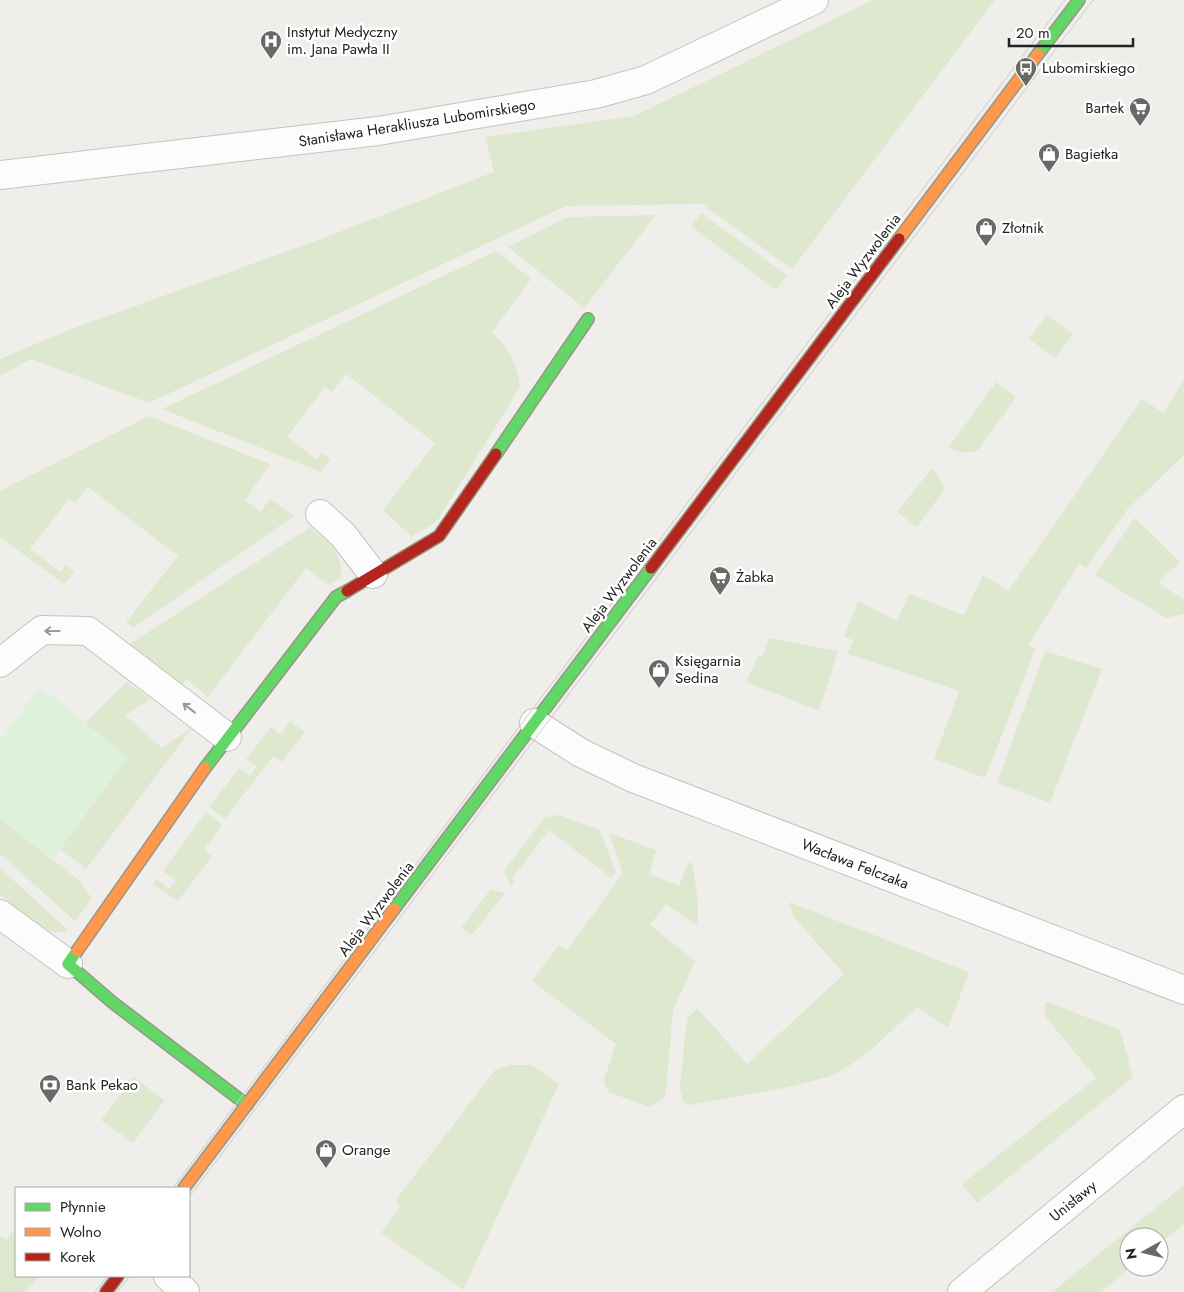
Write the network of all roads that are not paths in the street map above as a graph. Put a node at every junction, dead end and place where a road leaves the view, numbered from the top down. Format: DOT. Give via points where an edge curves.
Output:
graph roads {
  1 [pos="814,0"];
  2 [pos="1079,0"];
  3 [pos="0,175"];
  4 [pos="588,319"];
  5 [pos="320,514"];
  6 [pos="373,574"];
  7 [pos="0,663"];
  8 [pos="534,722"];
  9 [pos="227,737"];
  10 [pos="0,914"];
  11 [pos="68,964"];
  12 [pos="1184,990"];
  13 [pos="247,1105"];
  14 [pos="1184,1109"];
  15 [pos="185,1187"];
  16 [pos="117,1277"];
  17 [pos="169,1277"];
  18 [pos="106,1292"];
  19 [pos="185,1292"];
  20 [pos="962,1292"];
  1 -- 3 [label="street, Stanisława Herakliusza Lubomirskiego" via="646,80 596,94 360,134"];
  2 -- 8 [label="street, Aleja Wyzwolenia"];
  4 -- 6 [label="street" via="439,536"];
  5 -- 6 [label="street" via="343,535"];
  6 -- 9 [label="street" via="336,597"];
  9 -- 7 [label="street, one-way" via="88,631 42,630"];
  8 -- 12 [label="street, Wacława Felczaka" via="581,753 633,778"];
  8 -- 13 [label="street, Aleja Wyzwolenia"];
  9 -- 11 [label="street"];
  10 -- 11 [label="street"];
  11 -- 13 [label="street" via="112,1002"];
  13 -- 15 [label="street, Aleja Wyzwolenia"];
  14 -- 20 [label="street, Unisławy"];
  16 -- 18 [label="street"];
  17 -- 19 [label="street"];
}
